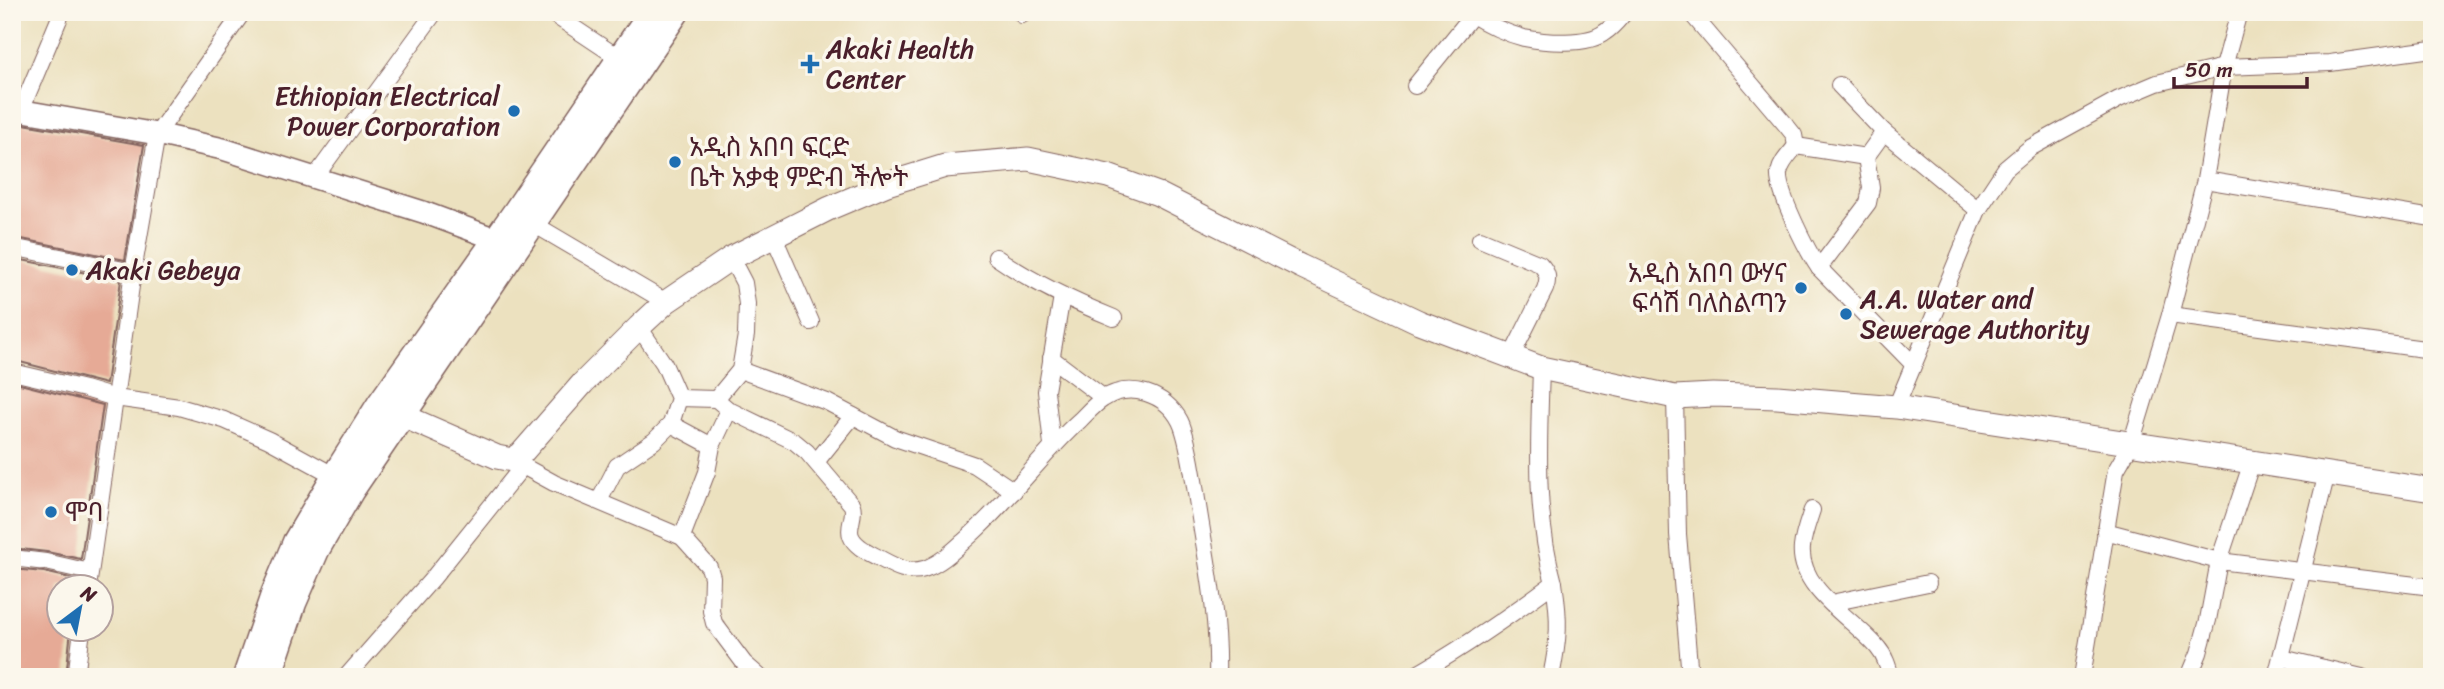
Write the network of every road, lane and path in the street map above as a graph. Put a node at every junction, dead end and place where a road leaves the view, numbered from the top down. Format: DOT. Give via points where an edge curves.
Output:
graph roads {
  1 [pos="62,12"];
  2 [pos="243,12"];
  3 [pos="435,12"];
  4 [pos="550,12"];
  5 [pos="652,12"];
  6 [pos="676,12"];
  7 [pos="1625,12"];
  8 [pos="1690,12"];
  9 [pos="2239,12"];
  10 [pos="1472,13"];
  11 [pos="2432,49"];
  12 [pos="628,64"];
  13 [pos="2224,67"];
  14 [pos="1839,85"];
  15 [pos="1415,86"];
  16 [pos="17,109"];
  17 [pos="1884,132"];
  18 [pos="157,134"];
  19 [pos="1796,146"];
  20 [pos="1866,157"];
  21 [pos="315,177"];
  22 [pos="2205,180"];
  23 [pos="1978,210"];
  24 [pos="2432,218"];
  25 [pos="532,223"];
  26 [pos="774,237"];
  27 [pos="1480,239"];
  28 [pos="505,243"];
  29 [pos="12,247"];
  30 [pos="996,257"];
  31 [pos="731,258"];
  32 [pos="1819,268"];
  33 [pos="134,272"];
  34 [pos="1062,296"];
  35 [pos="666,302"];
  36 [pos="2170,315"];
  37 [pos="1114,318"];
  38 [pos="811,322"];
  39 [pos="639,327"];
  40 [pos="2432,350"];
  41 [pos="1511,357"];
  42 [pos="1051,358"];
  43 [pos="1913,364"];
  44 [pos="1541,368"];
  45 [pos="12,370"];
  46 [pos="740,370"];
  47 [pos="1675,397"];
  48 [pos="115,398"];
  49 [pos="679,398"];
  50 [pos="1104,398"];
  51 [pos="716,399"];
  52 [pos="1896,407"];
  53 [pos="729,410"];
  54 [pos="401,415"];
  55 [pos="853,416"];
  56 [pos="671,424"];
  57 [pos="2131,444"];
  58 [pos="712,446"];
  59 [pos="1052,446"];
  60 [pos="816,462"];
  61 [pos="2252,462"];
  62 [pos="518,463"];
  63 [pos="2327,473"];
  64 [pos="335,475"];
  65 [pos="2432,490"];
  66 [pos="1014,491"];
  67 [pos="599,501"];
  68 [pos="1812,510"];
  69 [pos="2105,531"];
  70 [pos="682,537"];
  71 [pos="12,558"];
  72 [pos="2219,561"];
  73 [pos="2303,572"];
  74 [pos="75,574"];
  75 [pos="90,574"];
  76 [pos="1554,583"];
  77 [pos="1928,583"];
  78 [pos="2432,587"];
  79 [pos="1830,603"];
  80 [pos="80,644"];
  81 [pos="2282,658"];
  82 [pos="76,677"];
  83 [pos="246,677"];
  84 [pos="268,677"];
  85 [pos="346,677"];
  86 [pos="760,677"];
  87 [pos="1217,677"];
  88 [pos="1412,677"];
  89 [pos="1551,677"];
  90 [pos="1690,677"];
  91 [pos="1891,677"];
  92 [pos="2082,677"];
  93 [pos="2189,677"];
  94 [pos="2276,677"];
  95 [pos="2362,677"];
  1 -- 16 [label="street"];
  2 -- 18 [label="street"];
  3 -- 21 [label="street"];
  4 -- 12 [label="street"];
  5 -- 12 [label="main road"];
  6 -- 12 [label="main road"];
  7 -- 10 [label="street" via="1604,34 1573,42 1524,38"];
  8 -- 19 [label="street" via="1794,135"];
  9 -- 13 [label="street"];
  10 -- 15 [label="street"];
  11 -- 13 [label="street" via="2330,62"];
  12 -- 25 [label="main road"];
  12 -- 28 [label="main road"];
  13 -- 22 [label="street"];
  13 -- 23 [label="street" via="2157,83 2069,125 2005,169"];
  14 -- 17 [label="street"];
  16 -- 18 [label="street"];
  17 -- 20 [label="street"];
  17 -- 23 [label="street"];
  18 -- 21 [label="street"];
  18 -- 33 [label="street"];
  19 -- 20 [label="street"];
  19 -- 32 [label="street" via="1779,173 1780,187"];
  20 -- 32 [label="street" via="1871,188 1868,203"];
  21 -- 28 [label="street"];
  22 -- 24 [label="street"];
  22 -- 36 [label="street"];
  23 -- 43 [label="street"];
  25 -- 28 [label="main road"];
  25 -- 35 [label="street"];
  26 -- 31 [label="main road"];
  26 -- 38 [label="street"];
  26 -- 41 [label="main road" via="841,203 945,166 1028,159 1108,176 1158,194 1419,323"];
  27 -- 41 [label="street" via="1547,271 1545,289"];
  28 -- 54 [label="main road"];
  28 -- 64 [label="main road" via="381,403"];
  29 -- 33 [label="street"];
  30 -- 34 [label="street"];
  31 -- 35 [label="main road"];
  31 -- 46 [label="street" via="744,283 747,304"];
  32 -- 43 [label="street"];
  33 -- 48 [label="street"];
  34 -- 37 [label="street"];
  34 -- 42 [label="street"];
  35 -- 39 [label="main road"];
  36 -- 40 [label="street"];
  36 -- 57 [label="street"];
  39 -- 49 [label="street" via="664,364"];
  39 -- 62 [label="main road" via="583,383"];
  41 -- 44 [label="main road"];
  42 -- 50 [label="street"];
  42 -- 59 [label="street" via="1046,391"];
  43 -- 52 [label="street"];
  44 -- 47 [label="main road"];
  44 -- 76 [label="street" via="1539,485"];
  45 -- 48 [label="street"];
  46 -- 51 [label="street"];
  46 -- 55 [label="street"];
  47 -- 52 [label="main road" via="1777,397"];
  47 -- 90 [label="street" via="1678,534"];
  48 -- 64 [label="street" via="179,407 224,420"];
  48 -- 75 [label="street"];
  49 -- 51 [label="street"];
  49 -- 56 [label="street"];
  50 -- 59 [label="street"];
  50 -- 87 [label="street" via="1139,391 1155,395 1172,408 1182,424 1215,613"];
  51 -- 53 [label="street"];
  52 -- 57 [label="main road"];
  53 -- 58 [label="street"];
  53 -- 60 [label="street" via="794,442"];
  54 -- 62 [label="main road"];
  54 -- 84 [label="main road" via="316,550"];
  55 -- 60 [label="street"];
  55 -- 66 [label="street" via="895,438 975,465"];
  56 -- 58 [label="street"];
  56 -- 67 [label="street" via="617,466"];
  57 -- 61 [label="main road"];
  57 -- 69 [label="street" via="2116,470"];
  58 -- 70 [label="street"];
  59 -- 66 [label="street"];
  60 -- 66 [label="street" via="852,505 851,538 899,570 921,570 935,564 989,520"];
  61 -- 63 [label="main road"];
  61 -- 72 [label="street"];
  62 -- 67 [label="street"];
  62 -- 85 [label="street" via="433,578"];
  63 -- 65 [label="main road"];
  63 -- 73 [label="street"];
  64 -- 83 [label="main road" via="296,542"];
  67 -- 70 [label="street"];
  68 -- 79 [label="street" via="1803,559 1807,575"];
  69 -- 72 [label="street"];
  69 -- 92 [label="street"];
  70 -- 86 [label="street" via="709,567 714,623"];
  71 -- 74 [label="street" via="46,562"];
  72 -- 73 [label="street"];
  72 -- 93 [label="street" via="2208,620"];
  73 -- 78 [label="street"];
  73 -- 81 [label="street"];
  76 -- 88 [label="street" via="1497,625"];
  76 -- 89 [label="street" via="1559,635"];
  77 -- 79 [label="street"];
  79 -- 91 [label="street" via="1878,648"];
  80 -- 82 [label="street"];
  81 -- 94 [label="street"];
  81 -- 95 [label="street"];
}
